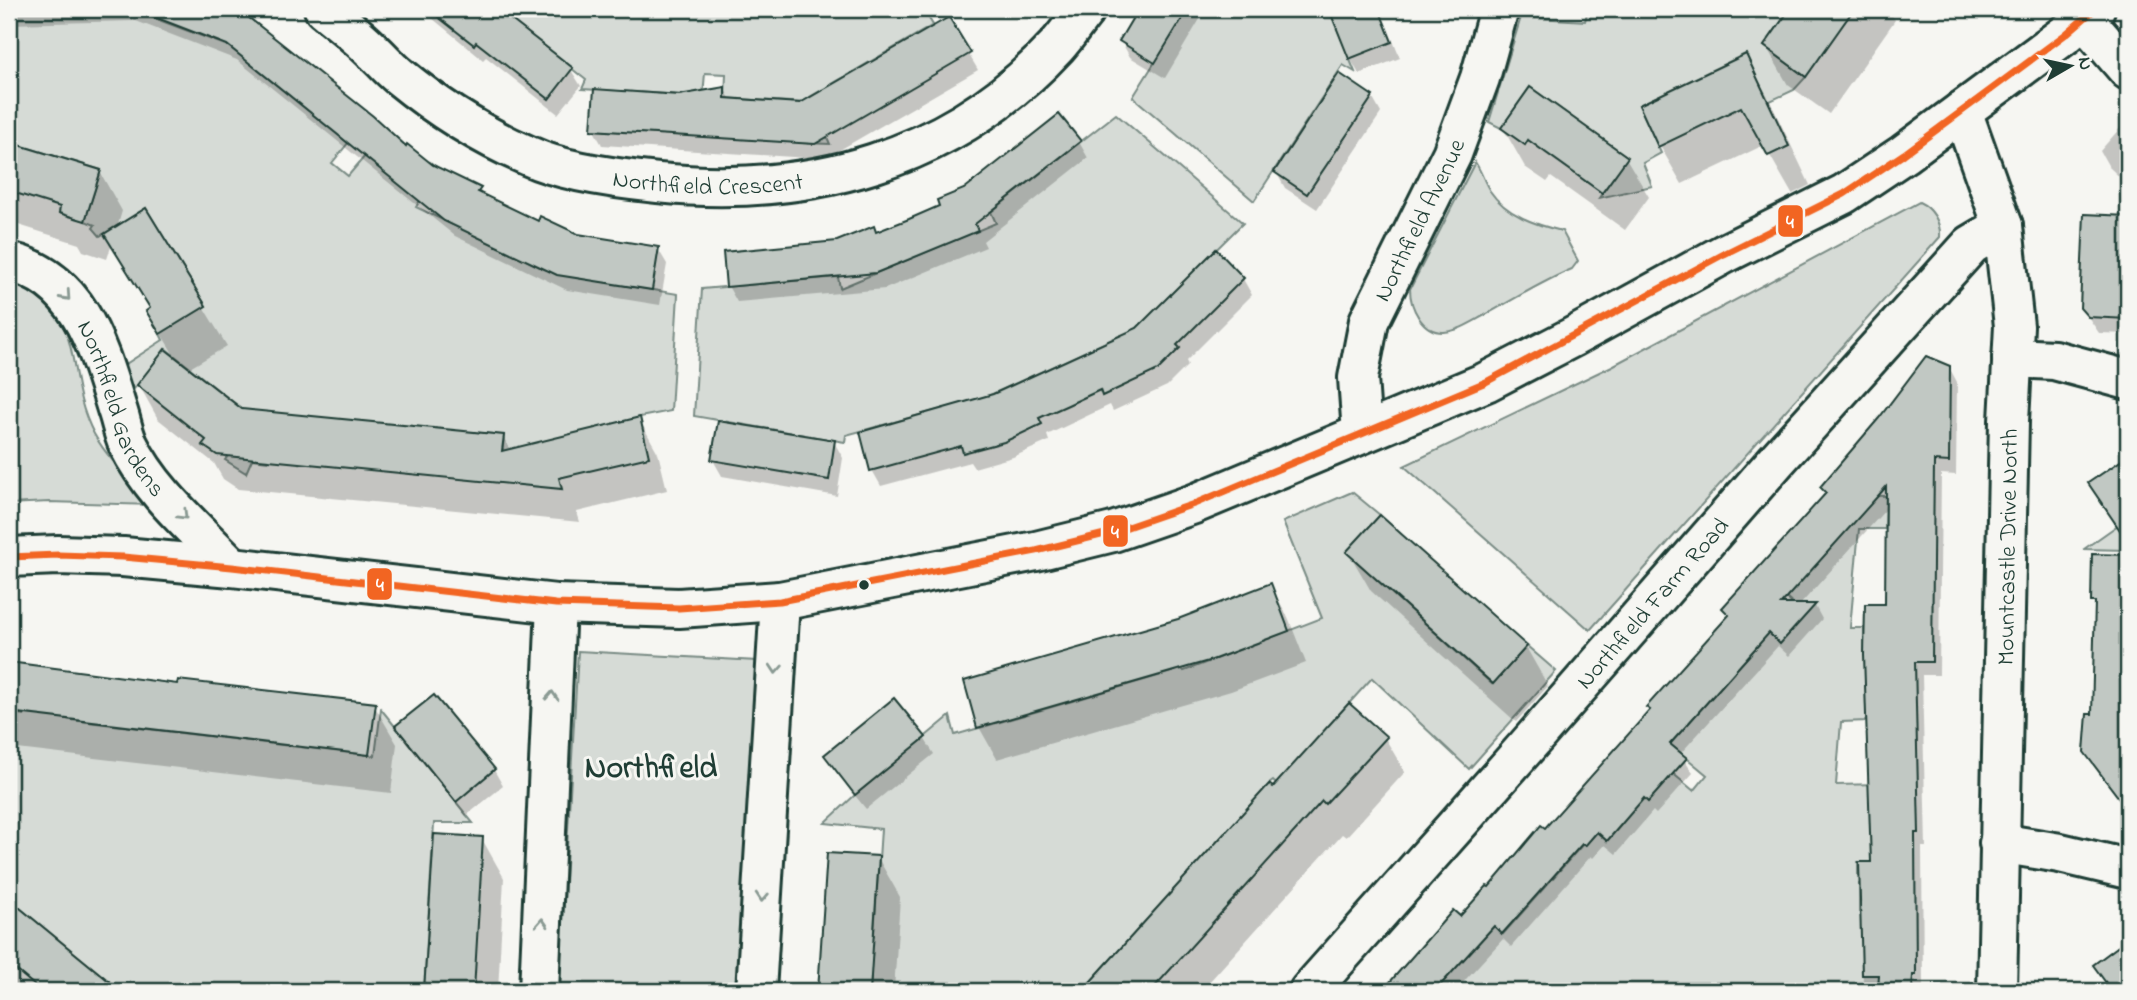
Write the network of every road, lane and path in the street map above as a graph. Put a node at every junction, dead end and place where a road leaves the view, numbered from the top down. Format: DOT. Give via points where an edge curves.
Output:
graph roads {
  1 [pos="324,9"];
  2 [pos="1086,9"];
  3 [pos="1499,9"];
  4 [pos="2073,18"];
  5 [pos="2128,69"];
  6 [pos="1962,111"];
  7 [pos="2003,226"];
  8 [pos="9,262"];
  9 [pos="2012,358"];
  10 [pos="2128,380"];
  11 [pos="1362,433"];
  12 [pos="9,557"];
  13 [pos="232,567"];
  14 [pos="780,601"];
  15 [pos="556,604"];
  16 [pos="1999,844"];
  17 [pos="2128,869"];
  18 [pos="539,991"];
  19 [pos="756,991"];
  20 [pos="1309,991"];
  21 [pos="1997,991"];
  1 -- 2 [label="street, Northfield Crescent" via="439,106 511,148 575,170 691,187 813,180 873,165 930,142 1016,86 1058,46"];
  3 -- 11 [label="street, Northfield Avenue" via="1480,78 1451,154 1369,321 1358,378"];
  4 -- 5 [label="street"];
  4 -- 6 [label="street"];
  6 -- 7 [label="street, Mountcastle Drive North"];
  6 -- 11 [label="street" via="1844,194 1486,382"];
  7 -- 9 [label="street, Mountcastle Drive North" via="2012,297"];
  7 -- 20 [label="street, Northfield Farm Road" via="1971,245"];
  8 -- 13 [label="street, Northfield Gardens, one-way" via="60,289 82,314 128,445 156,488"];
  9 -- 10 [label="street" via="2054,359"];
  9 -- 16 [label="street, Mountcastle Drive North"];
  11 -- 14 [label="street" via="1194,504 1113,532"];
  12 -- 13 [label="street" via="123,557"];
  13 -- 15 [label="street"];
  14 -- 15 [label="street" via="679,608"];
  14 -- 19 [label="street, one-way"];
  18 -- 15 [label="street, one-way"];
  16 -- 17 [label="street"];
  16 -- 21 [label="street, Mountcastle Drive North"];
}
